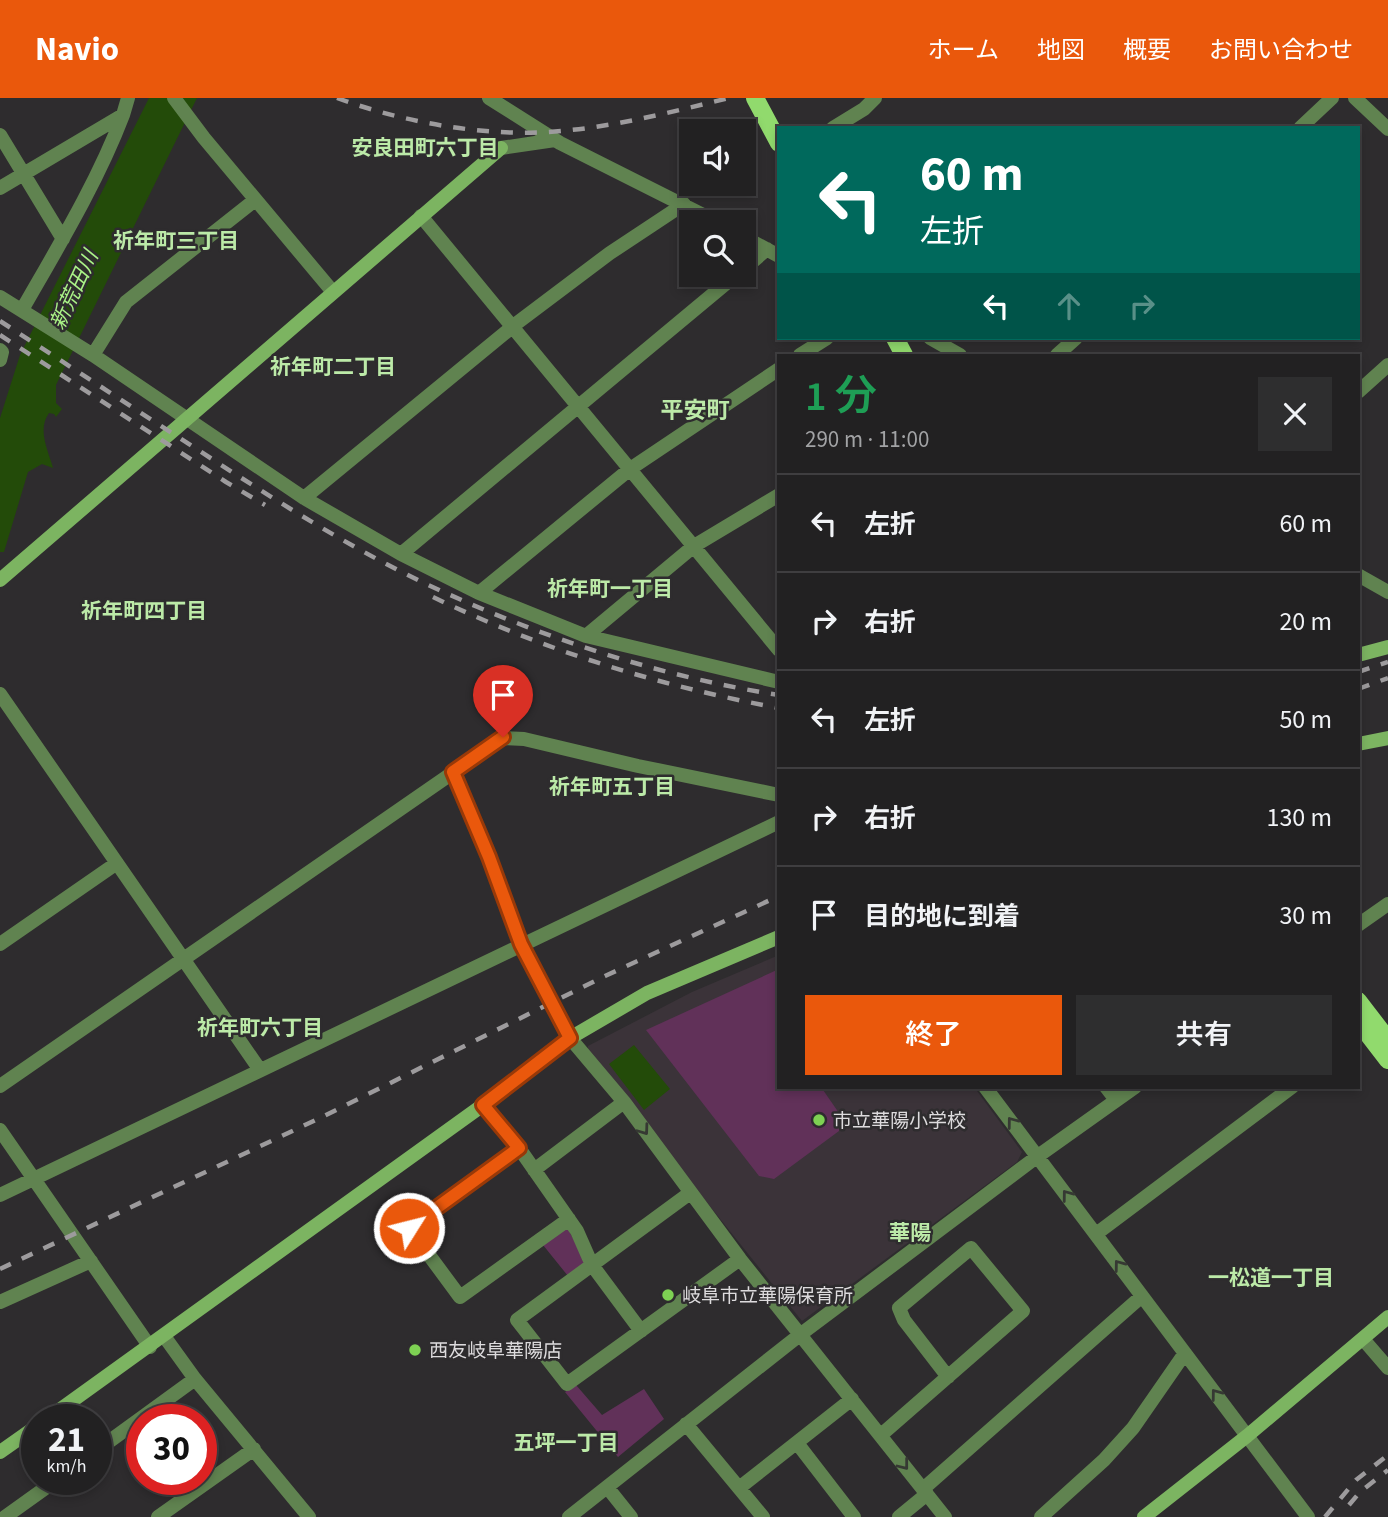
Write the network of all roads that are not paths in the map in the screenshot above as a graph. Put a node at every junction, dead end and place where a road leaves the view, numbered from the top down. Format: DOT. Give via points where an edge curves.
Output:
graph roads {
  1 [pos="128,98"];
  2 [pos="174,98"];
  3 [pos="489,98"];
  4 [pos="755,98"];
  5 [pos="769,98"];
  6 [pos="875,98"];
  7 [pos="1332,98"];
  8 [pos="1355,98"];
  9 [pos="123,115"];
  10 [pos="784,126"];
  11 [pos="836,126"];
  12 [pos="1302,126"];
  13 [pos="1388,129"];
  14 [pos="0,135"];
  15 [pos="777,139"];
  16 [pos="555,140"];
  17 [pos="23,174"];
  18 [pos="0,188"];
  19 [pos="255,200"];
  20 [pos="684,204"];
  21 [pos="695,210"];
  22 [pos="421,216"];
  23 [pos="63,239"];
  24 [pos="756,244"];
  25 [pos="773,253"];
  26 [pos="756,262"];
  27 [pos="722,287"];
  28 [pos="333,292"];
  29 [pos="0,297"];
  30 [pos="26,312"];
  31 [pos="512,326"];
  32 [pos="824,340"];
  33 [pos="934,340"];
  34 [pos="1074,340"];
  35 [pos="0,350"];
  36 [pos="802,354"];
  37 [pos="958,354"];
  38 [pos="1058,354"];
  39 [pos="93,355"];
  40 [pos="0,359"];
  41 [pos="1388,365"];
  42 [pos="777,370"];
  43 [pos="1360,390"];
  44 [pos="578,406"];
  45 [pos="184,419"];
  46 [pos="630,469"];
  47 [pos="777,496"];
  48 [pos="304,498"];
  49 [pos="694,546"];
  50 [pos="401,554"];
  51 [pos="1360,576"];
  52 [pos="0,580"];
  53 [pos="1388,592"];
  54 [pos="479,593"];
  55 [pos="586,636"];
  56 [pos="776,640"];
  57 [pos="1388,647"];
  58 [pos="1360,654"];
  59 [pos="777,682"];
  60 [pos="0,694"];
  61 [pos="1388,738"];
  62 [pos="1360,744"];
  63 [pos="453,772"];
  64 [pos="777,795"];
  65 [pos="777,823"];
  66 [pos="117,863"];
  67 [pos="1388,904"];
  68 [pos="1360,924"];
  69 [pos="777,938"];
  70 [pos="0,944"];
  71 [pos="521,944"];
  72 [pos="183,958"];
  73 [pos="1360,1009"];
  74 [pos="1365,1029"];
  75 [pos="570,1038"];
  76 [pos="1388,1040"];
  77 [pos="1388,1060"];
  78 [pos="260,1070"];
  79 [pos="0,1086"];
  80 [pos="987,1089"];
  81 [pos="1108,1089"];
  82 [pos="1132,1089"];
  83 [pos="1289,1089"];
  84 [pos="1116,1100"];
  85 [pos="624,1102"];
  86 [pos="483,1105"];
  87 [pos="0,1130"];
  88 [pos="519,1148"];
  89 [pos="1038,1156"];
  90 [pos="534,1170"];
  91 [pos="35,1179"];
  92 [pos="690,1193"];
  93 [pos="0,1195"];
  94 [pos="569,1219"];
  95 [pos="1096,1234"];
  96 [pos="740,1259"];
  97 [pos="91,1261"];
  98 [pos="592,1265"];
  99 [pos="1142,1296"];
  100 [pos="0,1302"];
  101 [pos="1388,1317"];
  102 [pos="641,1331"];
  103 [pos="801,1334"];
  104 [pos="164,1336"];
  105 [pos="1363,1339"];
  106 [pos="150,1347"];
  107 [pos="1185,1353"];
  108 [pos="1388,1368"];
  109 [pos="948,1377"];
  110 [pos="195,1379"];
  111 [pos="852,1399"];
  112 [pos="68,1404"];
  113 [pos="686,1424"];
  114 [pos="881,1435"];
  115 [pos="1247,1436"];
  116 [pos="21,1437"];
  117 [pos="112,1439"];
  118 [pos="797,1443"];
  119 [pos="254,1449"];
  120 [pos="0,1452"];
  121 [pos="607,1487"];
  122 [pos="739,1488"];
  123 [pos="925,1492"];
  124 [pos="36,1495"];
  125 [pos="5,1517"];
  126 [pos="158,1517"];
  127 [pos="308,1517"];
  128 [pos="569,1517"];
  129 [pos="631,1517"];
  130 [pos="762,1517"];
  131 [pos="854,1517"];
  132 [pos="900,1517"];
  133 [pos="945,1517"];
  134 [pos="1041,1517"];
  135 [pos="1144,1517"];
  136 [pos="1308,1517"];
  1 -- 9 [label="street"];
  2 -- 19 [label="street"];
  3 -- 16 [label="street"];
  4 -- 15 [label="main road"];
  5 -- 10 [label="main road"];
  6 -- 11 [label="street"];
  7 -- 12 [label="street"];
  8 -- 13 [label="street"];
  9 -- 17 [label="street"];
  9 -- 23 [label="street"];
  14 -- 17 [label="street"];
  16 -- 20 [label="street"];
  16 -- 22 [label="street" via="501,148"];
  17 -- 18 [label="street"];
  17 -- 23 [label="street"];
  19 -- 28 [label="street"];
  19 -- 39 [label="street" via="126,302"];
  20 -- 21 [label="street"];
  20 -- 31 [label="street"];
  22 -- 28 [label="street"];
  22 -- 31 [label="street"];
  23 -- 30 [label="street"];
  24 -- 25 [label="street"];
  25 -- 26 [label="street"];
  27 -- 44 [label="street"];
  28 -- 45 [label="street"];
  29 -- 30 [label="street"];
  30 -- 39 [label="street"];
  31 -- 44 [label="street"];
  31 -- 48 [label="street"];
  32 -- 36 [label="street"];
  33 -- 37 [label="street"];
  34 -- 38 [label="street"];
  35 -- 40 [label="street"];
  39 -- 45 [label="street"];
  41 -- 43 [label="street"];
  42 -- 46 [label="street"];
  44 -- 46 [label="street"];
  44 -- 50 [label="street"];
  45 -- 48 [label="street"];
  45 -- 52 [label="street"];
  46 -- 49 [label="street"];
  46 -- 54 [label="street"];
  47 -- 49 [label="street"];
  48 -- 50 [label="street"];
  49 -- 55 [label="street"];
  49 -- 56 [label="street"];
  50 -- 54 [label="street"];
  51 -- 53 [label="street"];
  54 -- 55 [label="street"];
  55 -- 59 [label="street"];
  57 -- 58 [label="street"];
  60 -- 66 [label="street"];
  61 -- 62 [label="street"];
  63 -- 64 [label="street" via="503,737"];
  63 -- 71 [label="street"];
  63 -- 72 [label="street"];
  65 -- 71 [label="street"];
  66 -- 70 [label="street"];
  66 -- 72 [label="street"];
  67 -- 68 [label="street"];
  69 -- 75 [label="street" via="647,992"];
  71 -- 75 [label="street"];
  71 -- 78 [label="street"];
  72 -- 78 [label="street"];
  72 -- 79 [label="street"];
  73 -- 74 [label="main road"];
  74 -- 76 [label="main road"];
  74 -- 77 [label="main road"];
  75 -- 85 [label="street"];
  75 -- 86 [label="street"];
  78 -- 91 [label="street"];
  89 -- 80 [label="street, one-way"];
  81 -- 84 [label="street"];
  82 -- 84 [label="street"];
  83 -- 95 [label="street"];
  84 -- 89 [label="street"];
  85 -- 90 [label="street"];
  85 -- 92 [label="street, one-way"];
  86 -- 88 [label="street"];
  86 -- 104 [label="street"];
  87 -- 91 [label="street"];
  88 -- 90 [label="street"];
  88 -- 94 [label="street" via="409,1228 460,1297"];
  95 -- 89 [label="street, one-way"];
  89 -- 103 [label="street"];
  90 -- 94 [label="street"];
  91 -- 93 [label="street"];
  91 -- 97 [label="street"];
  92 -- 96 [label="street"];
  92 -- 98 [label="street"];
  94 -- 98 [label="street"];
  99 -- 95 [label="street, one-way"];
  96 -- 102 [label="street"];
  96 -- 103 [label="street"];
  97 -- 100 [label="street"];
  97 -- 106 [label="street"];
  98 -- 102 [label="street"];
  98 -- 102 [label="street" via="517,1320 567,1384"];
  99 -- 107 [label="street"];
  99 -- 123 [label="street"];
  101 -- 105 [label="street"];
  103 -- 111 [label="street"];
  103 -- 113 [label="street"];
  104 -- 106 [label="street"];
  104 -- 110 [label="street"];
  105 -- 108 [label="street"];
  105 -- 115 [label="street"];
  106 -- 112 [label="street"];
  115 -- 107 [label="street, one-way"];
  107 -- 134 [label="street" via="1133,1428"];
  109 -- 109 [label="street" via="1023,1311 971,1248 898,1308"];
  109 -- 114 [label="street"];
  110 -- 117 [label="street"];
  110 -- 119 [label="street"];
  111 -- 114 [label="street"];
  111 -- 118 [label="street"];
  113 -- 121 [label="street"];
  113 -- 122 [label="street"];
  114 -- 123 [label="street, one-way"];
  115 -- 135 [label="street"];
  115 -- 136 [label="street"];
  116 -- 120 [label="street"];
  118 -- 122 [label="street"];
  118 -- 131 [label="street"];
  119 -- 126 [label="street"];
  119 -- 127 [label="street"];
  121 -- 128 [label="street"];
  121 -- 129 [label="street"];
  122 -- 130 [label="street"];
  123 -- 132 [label="street"];
  123 -- 133 [label="street"];
  124 -- 125 [label="street"];
}
